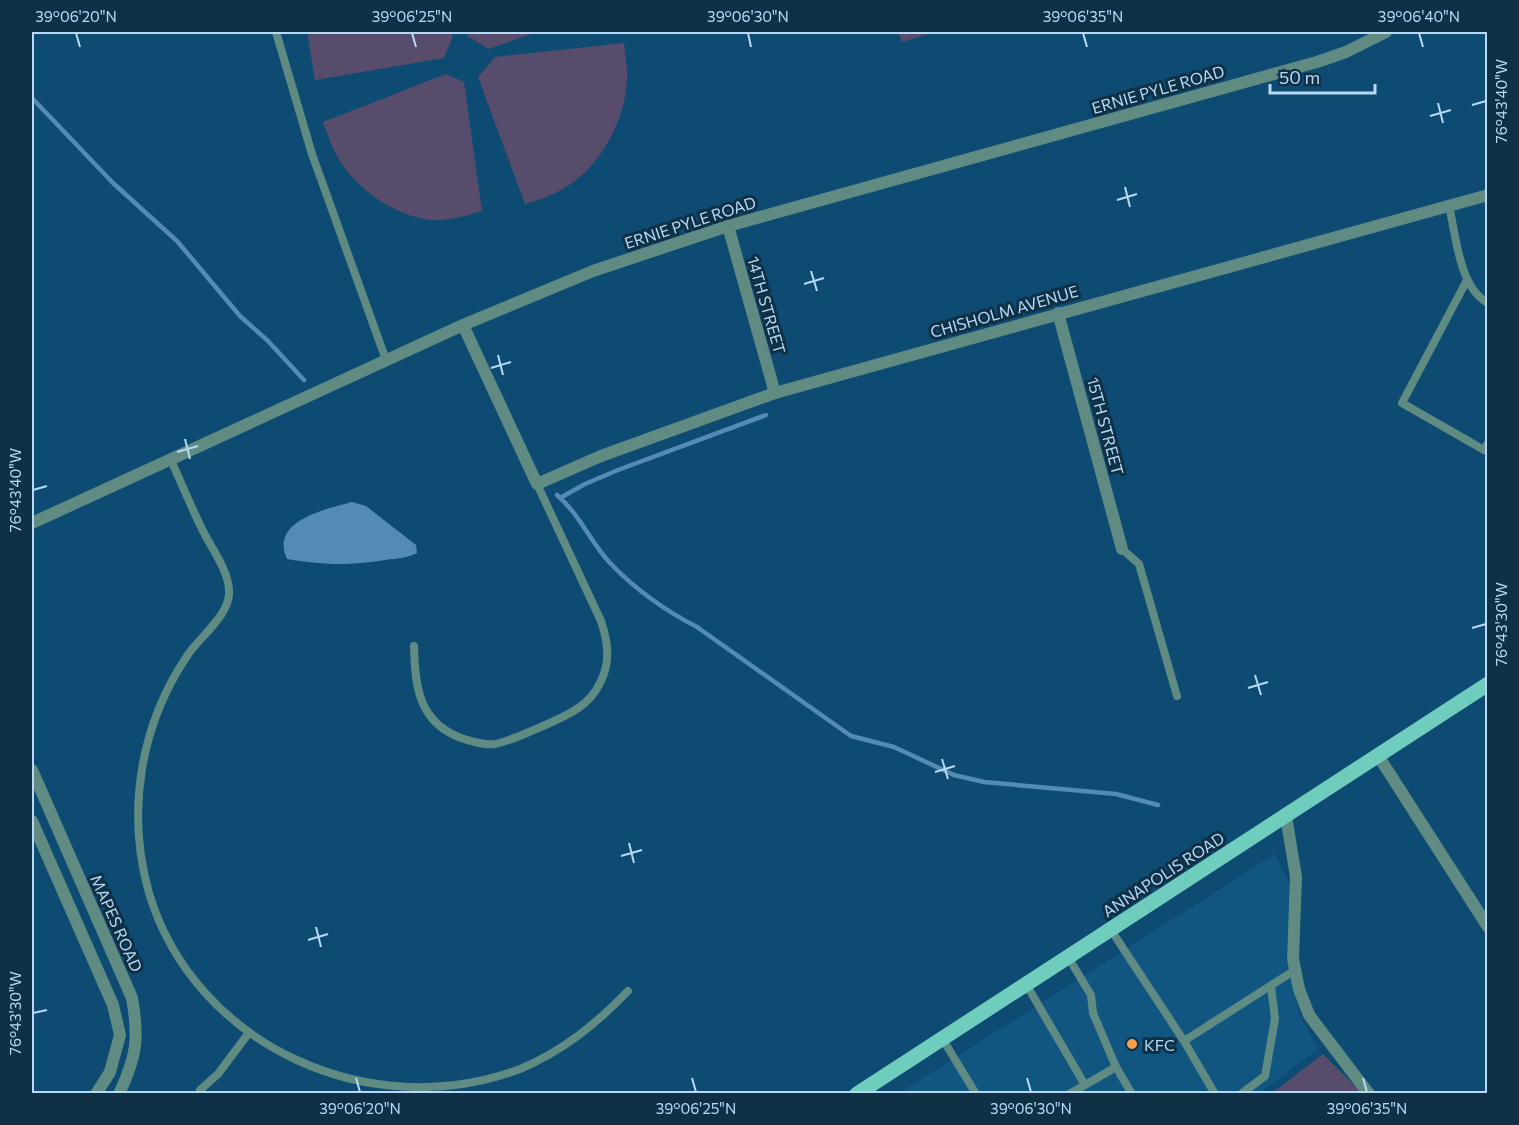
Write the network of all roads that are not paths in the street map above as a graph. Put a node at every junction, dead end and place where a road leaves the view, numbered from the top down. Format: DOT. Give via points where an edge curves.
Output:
graph roads {
  1 [pos="276,32"];
  2 [pos="1386,32"];
  3 [pos="1488,195"];
  4 [pos="1449,206"];
  5 [pos="728,226"];
  6 [pos="1467,280"];
  7 [pos="1488,303"];
  8 [pos="1058,313"];
  9 [pos="463,325"];
  10 [pos="386,360"];
  11 [pos="775,393"];
  12 [pos="1488,443"];
  13 [pos="170,458"];
  14 [pos="537,484"];
  15 [pos="32,523"];
  16 [pos="1122,549"];
  17 [pos="414,646"];
  18 [pos="1488,684"];
  19 [pos="1177,696"];
  20 [pos="1379,757"];
  21 [pos="32,771"];
  22 [pos="1286,816"];
  23 [pos="32,821"];
  24 [pos="1488,927"];
  25 [pos="1111,930"];
  26 [pos="1068,957"];
  27 [pos="1295,970"];
  28 [pos="1026,984"];
  29 [pos="1271,986"];
  30 [pos="628,991"];
  31 [pos="248,1035"];
  32 [pos="942,1038"];
  33 [pos="1184,1041"];
  34 [pos="1116,1067"];
  35 [pos="1085,1085"];
  36 [pos="876,1088"];
  37 [pos="200,1089"];
  38 [pos="96,1094"];
  39 [pos="119,1094"];
  40 [pos="857,1094"];
  41 [pos="976,1094"];
  42 [pos="1070,1094"];
  43 [pos="1132,1094"];
  44 [pos="1215,1094"];
  45 [pos="1241,1094"];
  46 [pos="1369,1094"];
  1 -- 10 [label="lane" via="312,154"];
  2 -- 5 [label="street, ERNIE PYLE ROAD" via="1317,62"];
  3 -- 4 [label="street, CHISHOLM AVENUE"];
  4 -- 6 [label="lane"];
  4 -- 8 [label="street, CHISHOLM AVENUE"];
  5 -- 9 [label="street, ERNIE PYLE ROAD" via="593,271"];
  5 -- 11 [label="street, 14TH STREET"];
  6 -- 7 [label="lane" via="1479,298"];
  6 -- 12 [label="lane" via="1402,403 1484,450"];
  8 -- 11 [label="street, CHISHOLM AVENUE"];
  8 -- 16 [label="street, 15TH STREET"];
  9 -- 10 [label="street, ERNIE PYLE ROAD"];
  9 -- 14 [label="street"];
  10 -- 13 [label="street, ERNIE PYLE ROAD"];
  11 -- 14 [label="street, CHISHOLM AVENUE" via="600,456"];
  13 -- 15 [label="street, ERNIE PYLE ROAD"];
  13 -- 31 [label="lane" via="229,591 226,608 177,670 148,738 138,795 141,856 156,912 183,964 211,1000"];
  14 -- 17 [label="lane" via="607,640 606,669 592,697 565,717 517,737 484,745 470,741 449,734 432,720 416,684"];
  16 -- 19 [label="lane" via="1139,564"];
  18 -- 20 [label="main road, ANNAPOLIS ROAD"];
  20 -- 22 [label="main road, ANNAPOLIS ROAD"];
  20 -- 24 [label="street"];
  21 -- 39 [label="street, MAPES ROAD" via="132,998 137,1027 133,1064"];
  22 -- 25 [label="main road, ANNAPOLIS ROAD"];
  22 -- 27 [label="street" via="1296,877"];
  23 -- 38 [label="street" via="113,1005 120,1035 110,1072"];
  25 -- 26 [label="main road, ANNAPOLIS ROAD"];
  25 -- 33 [label="lane"];
  26 -- 28 [label="main road, ANNAPOLIS ROAD"];
  26 -- 34 [label="lane" via="1091,995 1093,1013"];
  27 -- 29 [label="lane"];
  27 -- 46 [label="street" via="1309,1015"];
  28 -- 32 [label="main road, ANNAPOLIS ROAD"];
  28 -- 35 [label="lane"];
  29 -- 33 [label="lane"];
  29 -- 45 [label="lane" via="1275,1019 1265,1076"];
  30 -- 31 [label="lane" via="585,1032 538,1061 497,1078 447,1088 398,1090 351,1083 296,1063"];
  31 -- 37 [label="lane" via="218,1074"];
  32 -- 36 [label="main road, ANNAPOLIS ROAD"];
  32 -- 41 [label="lane"];
  33 -- 44 [label="lane"];
  34 -- 35 [label="lane"];
  34 -- 43 [label="lane"];
  35 -- 42 [label="lane"];
  36 -- 40 [label="main road, ANNAPOLIS ROAD"];
}
